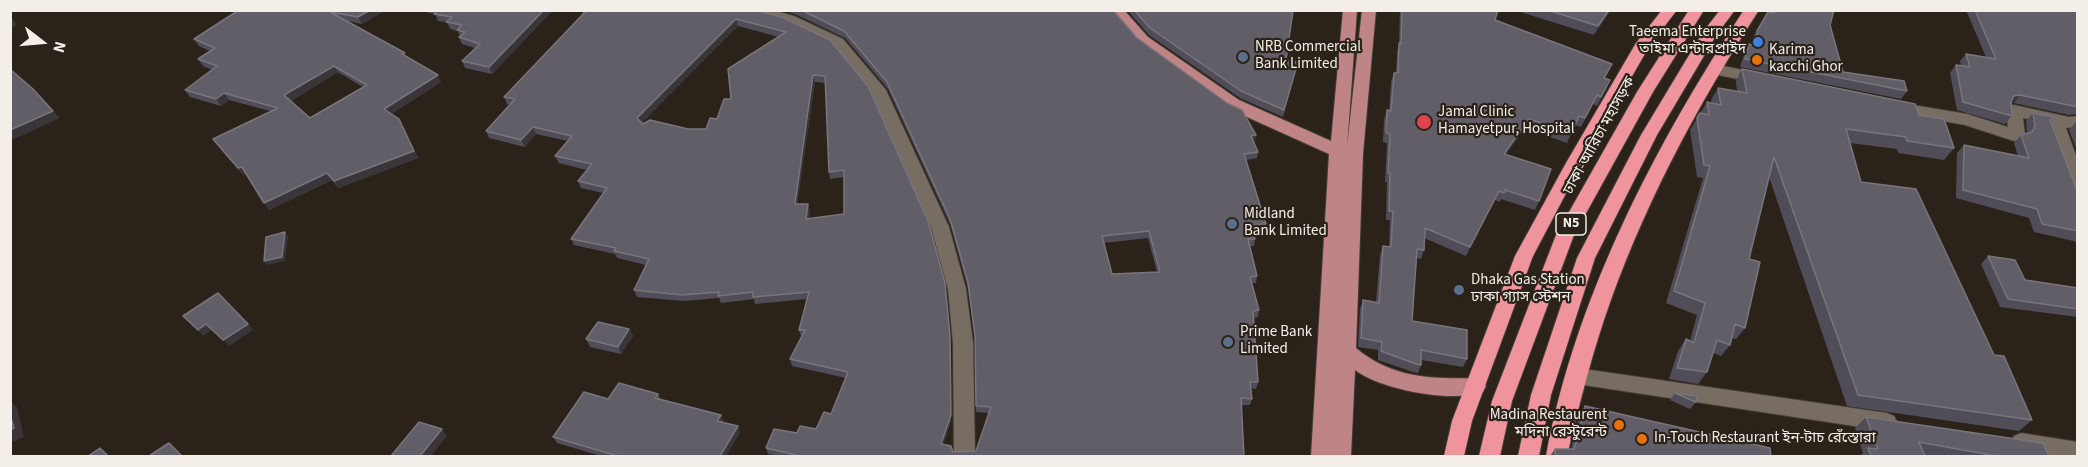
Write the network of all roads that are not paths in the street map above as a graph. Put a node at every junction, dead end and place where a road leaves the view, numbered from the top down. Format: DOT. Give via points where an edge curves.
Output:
graph roads {
  1 [pos="752,10"];
  2 [pos="1115,10"];
  3 [pos="1350,10"];
  4 [pos="1369,10"];
  5 [pos="1670,10"];
  6 [pos="1697,10"];
  7 [pos="1728,10"];
  8 [pos="1752,10"];
  9 [pos="1714,69"];
  10 [pos="1775,82"];
  11 [pos="1877,103"];
  12 [pos="2068,121"];
  13 [pos="1347,152"];
  14 [pos="2078,181"];
  15 [pos="1346,351"];
  16 [pos="1577,376"];
  17 [pos="1476,386"];
  18 [pos="1903,425"];
  19 [pos="1996,439"];
  20 [pos="2078,451"];
  21 [pos="965,456"];
  22 [pos="1321,456"];
  23 [pos="1341,456"];
  24 [pos="1454,456"];
  25 [pos="1489,456"];
  26 [pos="1528,456"];
  27 [pos="1556,456"];
  1 -- 21 [label="street" via="789,19 838,42 878,90 940,227 957,289 963,343"];
  2 -- 13 [label="main road" via="1143,40 1233,104"];
  3 -- 13 [label="main road"];
  4 -- 13 [label="main road"];
  5 -- 17 [label="highway" via="1644,44 1524,256"];
  6 -- 25 [label="highway, ঢাকা-আরিচা মহাসড়ক / N5" via="1645,92 1565,235 1502,401"];
  7 -- 26 [label="highway, N5" via="1649,135 1586,258 1541,395"];
  8 -- 9 [label="highway"];
  9 -- 10 [label="street"];
  9 -- 16 [label="highway" via="1623,247"];
  11 -- 12 [label="street" via="1967,120 2014,135 2014,110"];
  12 -- 14 [label="street" via="2063,148"];
  13 -- 15 [label="main road"];
  13 -- 22 [label="main road"];
  15 -- 17 [label="main road" via="1370,371 1405,381 1443,388"];
  15 -- 23 [label="main road"];
  16 -- 18 [label="street"];
  16 -- 27 [label="highway"];
  17 -- 24 [label="highway"];
  19 -- 20 [label="street"];
}
